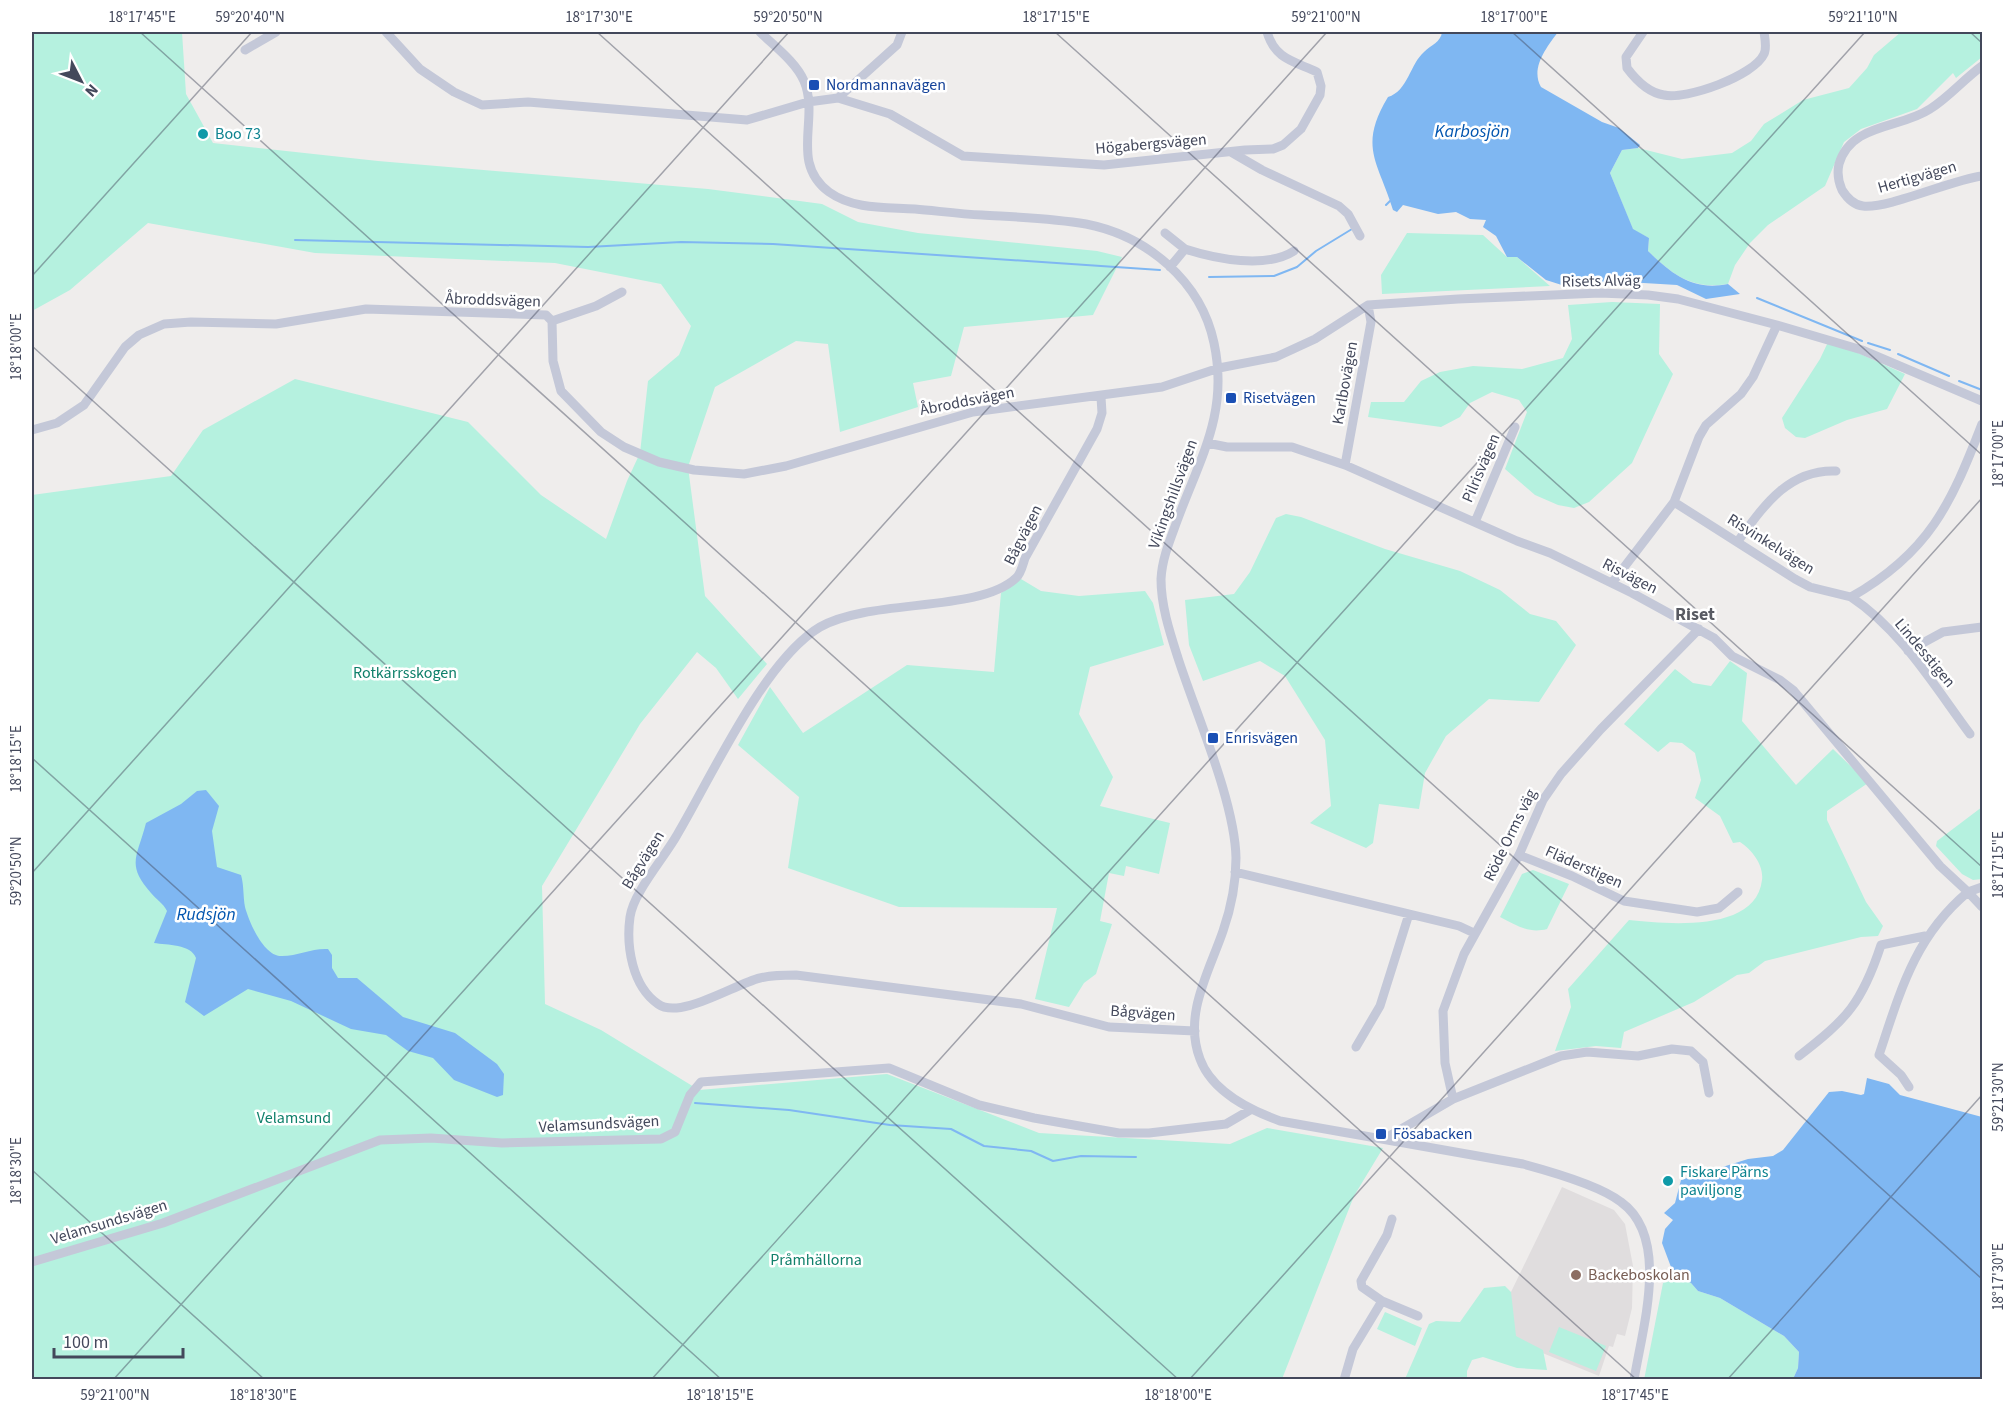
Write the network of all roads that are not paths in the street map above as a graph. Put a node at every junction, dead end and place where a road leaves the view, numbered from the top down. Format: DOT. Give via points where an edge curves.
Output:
graph roads {
  1 [pos="276,32"];
  2 [pos="386,32"];
  3 [pos="759,32"];
  4 [pos="902,32"];
  5 [pos="1267,32"];
  6 [pos="1643,32"];
  7 [pos="1764,32"];
  8 [pos="245,50"];
  9 [pos="1983,66"];
  10 [pos="838,98"];
  11 [pos="808,102"];
  12 [pos="1231,152"];
  13 [pos="1983,176"];
  14 [pos="1165,233"];
  15 [pos="1360,236"];
  16 [pos="1185,249"];
  17 [pos="1294,251"];
  18 [pos="1170,267"];
  19 [pos="622,292"];
  20 [pos="1368,305"];
  21 [pos="552,321"];
  22 [pos="1777,324"];
  23 [pos="1219,368"];
  24 [pos="1101,397"];
  25 [pos="1983,401"];
  26 [pos="1983,424"];
  27 [pos="1515,427"];
  28 [pos="32,430"];
  29 [pos="1207,443"];
  30 [pos="1345,465"];
  31 [pos="1836,471"];
  32 [pos="1674,502"];
  33 [pos="1475,522"];
  34 [pos="1738,541"];
  35 [pos="1612,583"];
  36 [pos="1851,597"];
  37 [pos="1983,627"];
  38 [pos="1699,629"];
  39 [pos="1908,651"];
  40 [pos="1970,734"];
  41 [pos="1519,855"];
  42 [pos="1235,872"];
  43 [pos="1983,887"];
  44 [pos="1738,892"];
  45 [pos="1968,892"];
  46 [pos="1983,907"];
  47 [pos="1409,914"];
  48 [pos="1474,933"];
  49 [pos="1925,936"];
  50 [pos="1195,1031"];
  51 [pos="1356,1047"];
  52 [pos="1799,1056"];
  53 [pos="1909,1087"];
  54 [pos="1709,1093"];
  55 [pos="1453,1099"];
  56 [pos="1250,1110"];
  57 [pos="1386,1138"];
  58 [pos="1392,1219"];
  59 [pos="32,1262"];
  60 [pos="1383,1301"];
  61 [pos="1418,1317"];
  62 [pos="1344,1380"];
  63 [pos="1634,1380"];
  1 -- 8 [label="street"];
  2 -- 11 [label="street" via="420,69 482,105 528,102 747,120"];
  3 -- 11 [label="street, Vikingshillsvägen" via="798,71"];
  4 -- 10 [label="street" via="897,45"];
  5 -- 12 [label="street, Högabergsvägen" via="1278,54 1317,72 1320,95 1301,129 1283,145"];
  6 -- 7 [label="street" via="1630,49 1626,64 1638,81 1658,94 1675,96 1721,84 1758,63 1766,51"];
  9 -- 13 [label="street, Hertigvägen" via="1929,110 1855,140 1841,158 1838,179 1853,203 1864,206 1881,205"];
  10 -- 11 [label="street, Högabergsvägen"];
  10 -- 12 [label="street, Högabergsvägen" via="890,114 963,156 1104,165"];
  11 -- 18 [label="street, Vikingshillsvägen" via="807,160 825,188 848,202 1085,224 1133,240"];
  12 -- 15 [label="street" via="1340,206"];
  14 -- 16 [label="street"];
  16 -- 17 [label="street" via="1244,260 1274,260"];
  16 -- 18 [label="street"];
  18 -- 23 [label="street, Vikingshillsvägen" via="1202,307"];
  19 -- 21 [label="street"];
  20 -- 22 [label="street, Risets Alväg" via="1600,293 1648,295"];
  20 -- 23 [label="street, Risets Alväg" via="1296,350"];
  20 -- 30 [label="street, Karlbovägen" via="1371,322"];
  21 -- 24 [label="street, Åbroddsvägen" via="556,377 561,391 582,415 624,447 659,462 694,470 758,473 973,412"];
  21 -- 28 [label="street, Åbroddsvägen" via="546,315 366,309 276,324 164,324 139,335 125,347 84,405 57,423"];
  22 -- 25 [label="street, Risets Alväg" via="1881,358"];
  22 -- 32 [label="street" via="1747,385 1699,436"];
  23 -- 24 [label="street, Åbroddsvägen" via="1162,387"];
  23 -- 29 [label="street, Vikingshillsvägen" via="1218,404"];
  24 -- 50 [label="street, Bågvägen" via="1097,429 1018,577 1002,588 975,597 841,619 821,627 790,651 758,696 639,892 630,917 630,952 636,976 648,994 661,1006 674,1009 759,978 788,975 1021,1004 1109,1027"];
  26 -- 36 [label="street" via="1961,478 1934,526 1890,571"];
  27 -- 33 [label="street, Pilrisvägen"];
  29 -- 30 [label="street, Risvägen" via="1227,447 1292,447"];
  29 -- 42 [label="street, Vikingshillsvägen" via="1171,537 1161,580 1168,628 1226,802 1235,843"];
  30 -- 33 [label="street, Risvägen"];
  31 -- 34 [label="street" via="1808,476 1781,489"];
  32 -- 34 [label="street, Risvinkelvägen"];
  32 -- 35 [label="street"];
  33 -- 35 [label="street, Risvägen"];
  34 -- 36 [label="street, Risvinkelvägen" via="1810,587"];
  35 -- 38 [label="street, Risvägen"];
  36 -- 39 [label="street, Lindesstigen"];
  37 -- 39 [label="street" via="1942,632"];
  38 -- 41 [label="street, Röde Orms väg" via="1601,729 1550,788"];
  38 -- 45 [label="street, Risvägen" via="1732,656 1793,690 1909,831"];
  39 -- 40 [label="street, Lindesstigen"];
  41 -- 44 [label="street, Fläderstigen" via="1624,901 1640,904 1697,912 1719,908"];
  41 -- 48 [label="street, Röde Orms väg"];
  42 -- 47 [label="street"];
  42 -- 50 [label="street, Vikingshillsvägen" via="1225,926 1197,1002"];
  43 -- 45 [label="street"];
  45 -- 46 [label="street, Risvägen"];
  45 -- 49 [label="street"];
  47 -- 48 [label="street"];
  47 -- 51 [label="street" via="1380,1006"];
  48 -- 55 [label="street, Röde Orms väg" via="1443,1011 1445,1063"];
  49 -- 52 [label="street" via="1881,945 1852,1010"];
  49 -- 53 [label="street" via="1899,995 1880,1055"];
  50 -- 56 [label="street, Vikingshillsvägen" via="1200,1059 1207,1071"];
  54 -- 55 [label="street" via="1703,1062 1697,1054 1672,1050 1638,1056 1587,1052 1561,1056"];
  55 -- 57 [label="street"];
  56 -- 57 [label="street, Vikingshillsvägen" via="1280,1121"];
  56 -- 59 [label="street, Velamsundsvägen" via="1226,1125 1119,1133 979,1105 889,1068 701,1082 690,1095 675,1132 661,1139 502,1143 430,1138 380,1140 163,1223"];
  57 -- 63 [label="street, Vikingshillsvägen" via="1544,1169 1621,1202 1641,1229 1650,1259"];
  58 -- 60 [label="street" via="1361,1281 1362,1287"];
  60 -- 61 [label="street"];
  60 -- 62 [label="street" via="1353,1349"];
}
